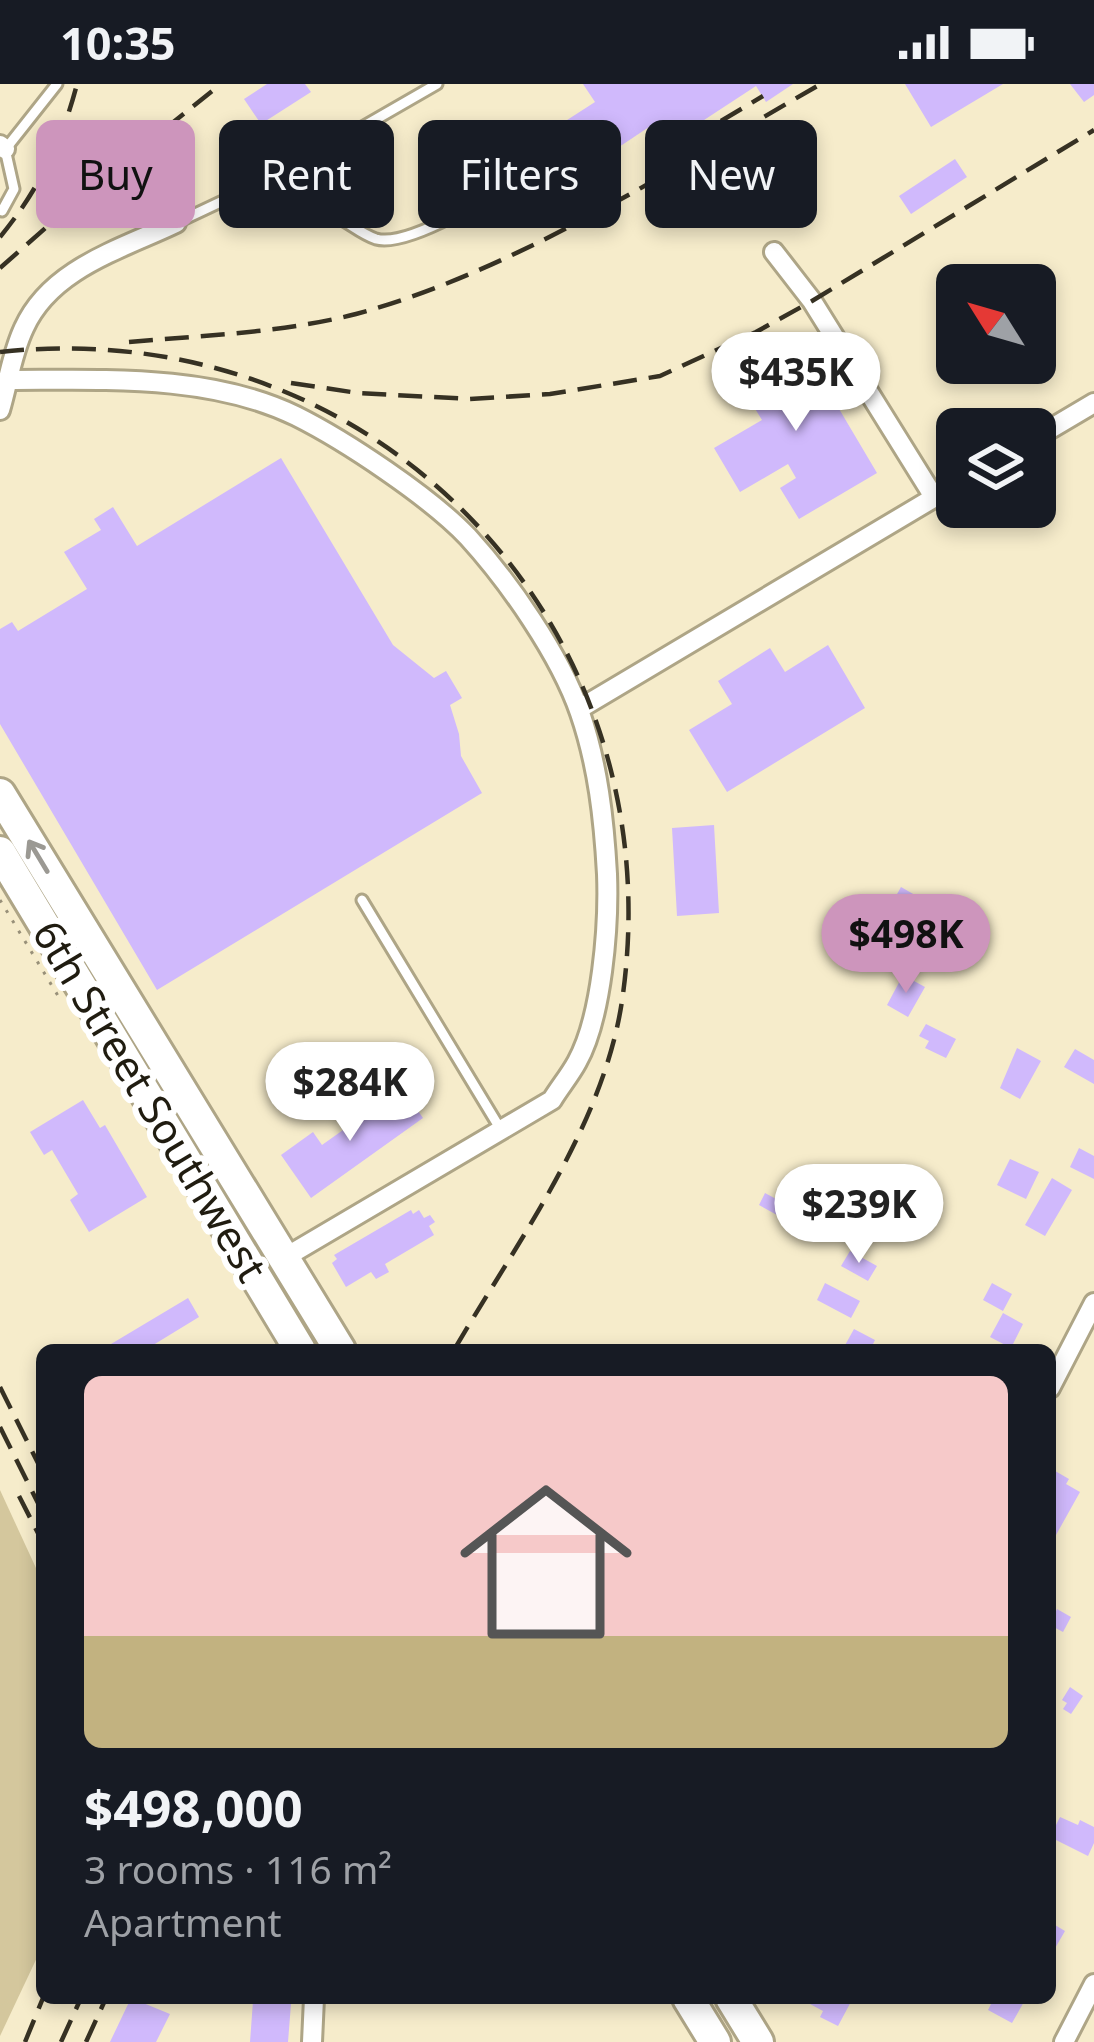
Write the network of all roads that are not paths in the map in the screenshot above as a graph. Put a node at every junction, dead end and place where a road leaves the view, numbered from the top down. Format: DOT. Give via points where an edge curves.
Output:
graph roads {
  1 [pos="57,84"];
  2 [pos="437,84"];
  3 [pos="372,120"];
  4 [pos="2,150"];
  5 [pos="2,211"];
  6 [pos="165,228"];
  7 [pos="355,228"];
  8 [pos="428,228"];
  9 [pos="774,252"];
  10 [pos="9,380"];
  11 [pos="1094,403"];
  12 [pos="0,410"];
  13 [pos="1056,426"];
  14 [pos="934,497"];
  15 [pos="579,710"];
  16 [pos="0,794"];
  17 [pos="0,852"];
  18 [pos="362,900"];
  19 [pos="501,1130"];
  20 [pos="284,1258"];
  21 [pos="1094,1304"];
  22 [pos="296,1344"];
  23 [pos="336,1344"];
  24 [pos="1056,1377"];
  25 [pos="1094,1984"];
  26 [pos="314,2004"];
  27 [pos="692,2004"];
  28 [pos="729,2004"];
  29 [pos="736,2004"];
  30 [pos="713,2040"];
  31 [pos="313,2042"];
  32 [pos="758,2042"];
  33 [pos="1064,2042"];
  1 -- 4 [label="lane"];
  2 -- 3 [label="lane"];
  4 -- 5 [label="lane" via="14,189"];
  6 -- 10 [label="street" via="48,291 26,322"];
  7 -- 8 [label="lane" via="390,241"];
  9 -- 14 [label="street"];
  10 -- 12 [label="street"];
  10 -- 15 [label="street" via="155,382 295,416 466,535 542,640"];
  11 -- 13 [label="street"];
  14 -- 15 [label="street"];
  15 -- 19 [label="street" via="601,804 604,960 580,1058 552,1100"];
  20 -- 16 [label="main road, 6th Street Southwest, one-way"];
  17 -- 22 [label="main road, 6th Street Southwest"];
  18 -- 19 [label="lane"];
  19 -- 20 [label="street"];
  20 -- 23 [label="main road, 6th Street Southwest"];
  21 -- 24 [label="street"];
  25 -- 33 [label="street"];
  26 -- 31 [label="street"];
  27 -- 30 [label="main road"];
  28 -- 30 [label="street"];
  29 -- 32 [label="main road"];
}
